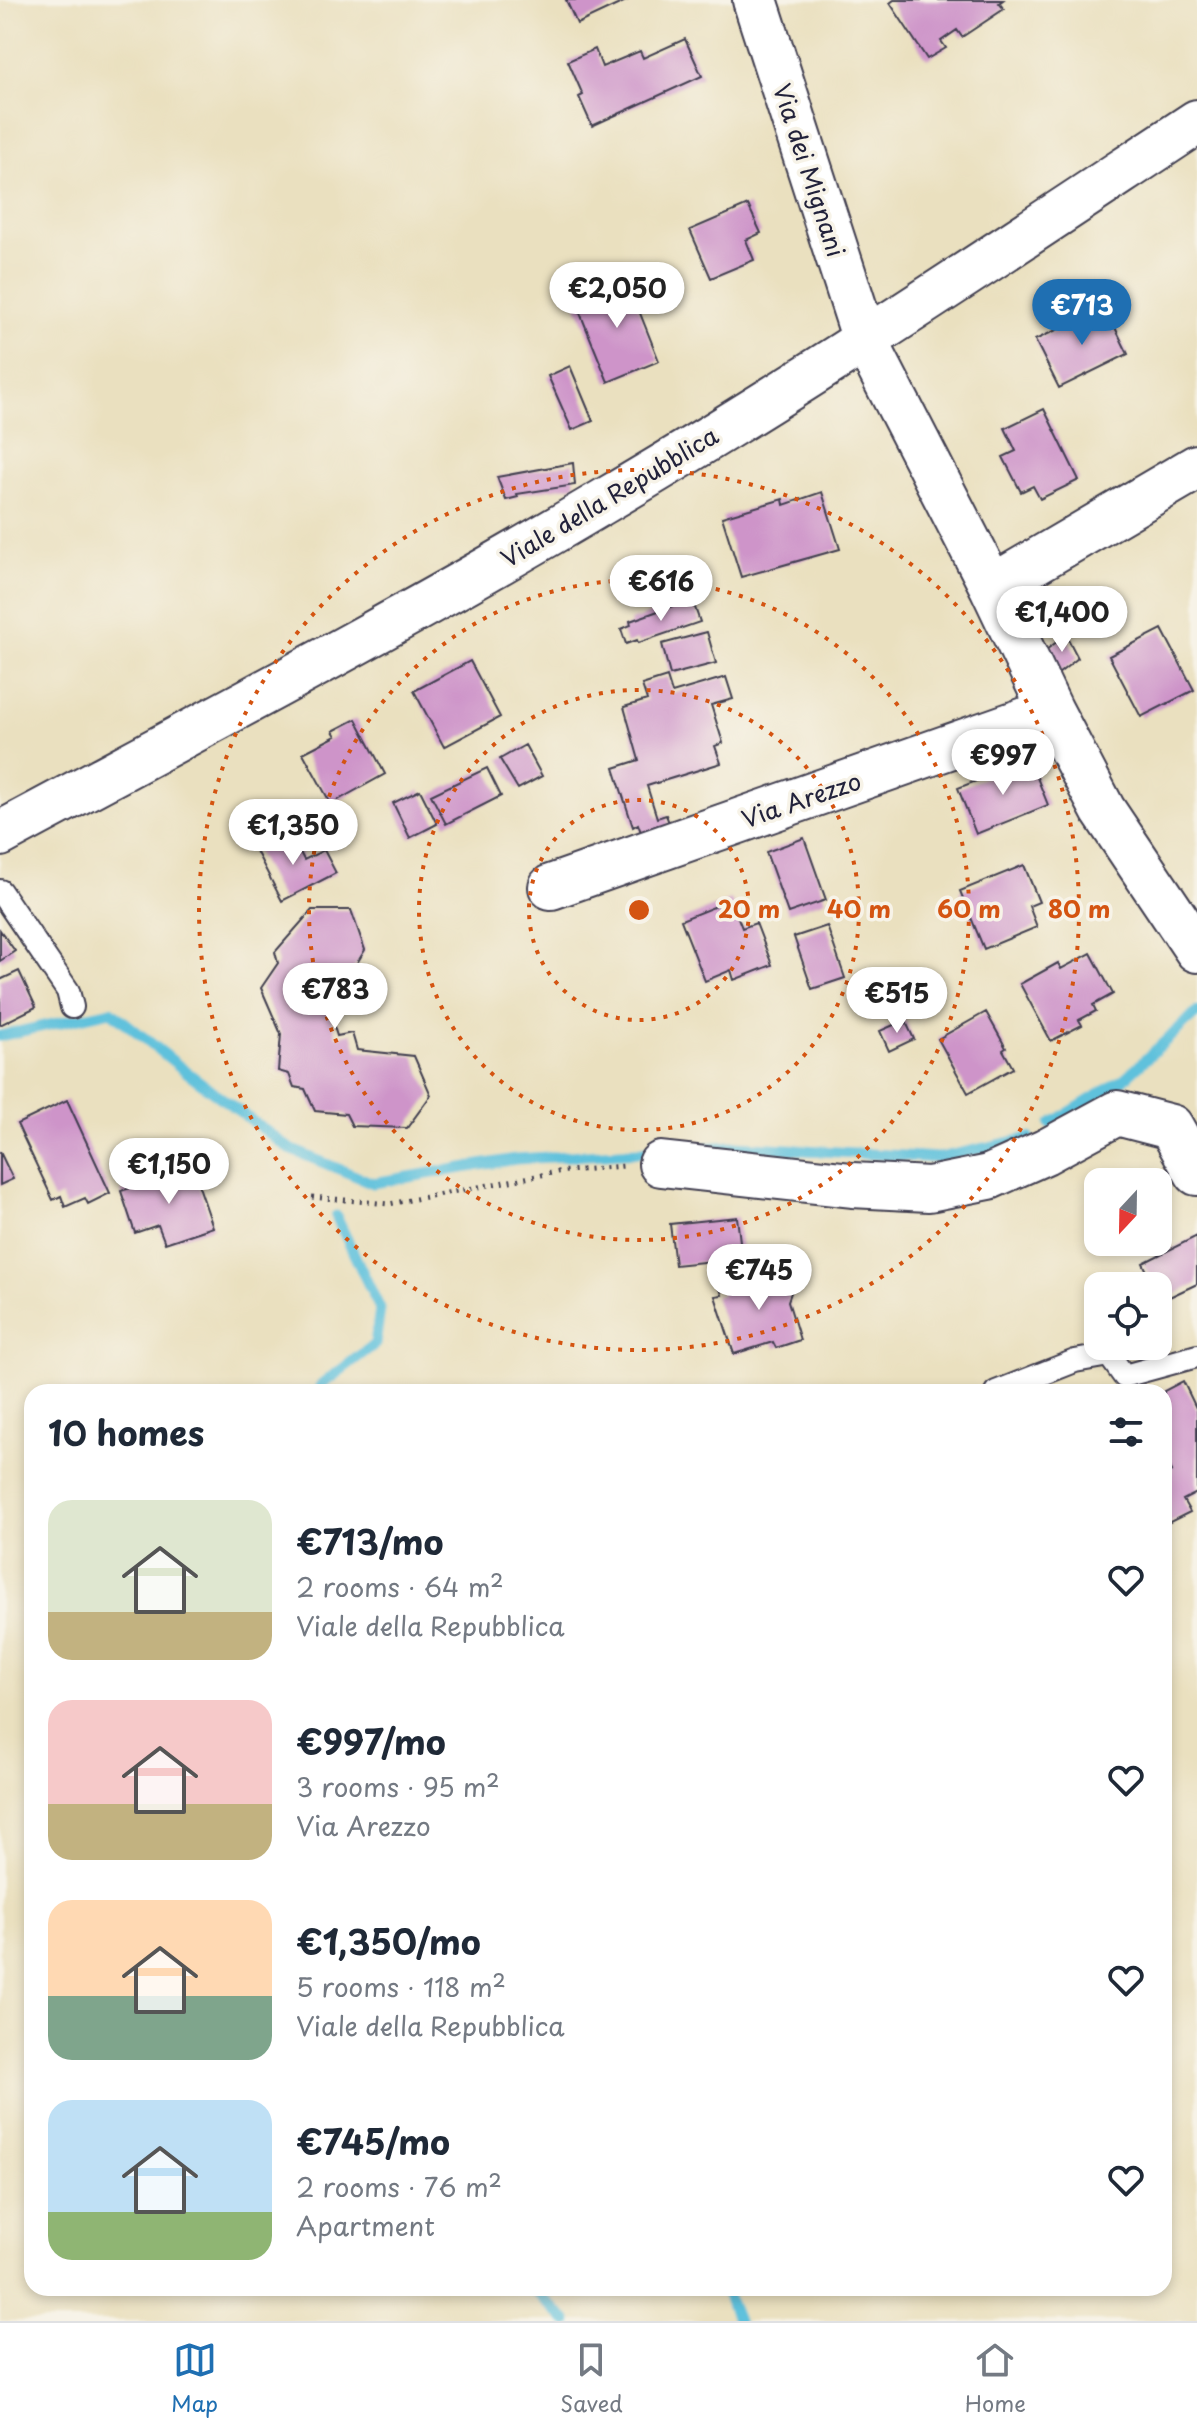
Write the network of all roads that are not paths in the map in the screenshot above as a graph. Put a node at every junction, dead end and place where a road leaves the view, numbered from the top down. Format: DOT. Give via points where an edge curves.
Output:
graph roads {
  1 [pos="755,0"];
  2 [pos="1197,122"];
  3 [pos="865,340"];
  4 [pos="1197,467"];
  5 [pos="992,587"];
  6 [pos="1051,711"];
  7 [pos="0,834"];
  8 [pos="551,887"];
  9 [pos="0,891"];
  10 [pos="1197,950"];
  11 [pos="72,1007"];
  12 [pos="661,1164"];
  13 [pos="1197,1173"];
  14 [pos="1197,1356"];
  15 [pos="1016,1384"];
  1 -- 3 [label="street, Via dei Mignani"];
  2 -- 3 [label="street, Viale della Repubblica"];
  3 -- 5 [label="street"];
  3 -- 7 [label="street, Viale della Repubblica" via="601,504"];
  4 -- 5 [label="street"];
  5 -- 6 [label="street"];
  6 -- 8 [label="street, Via Arezzo"];
  6 -- 10 [label="street" via="1103,810"];
  9 -- 11 [label="lane" via="68,991"];
  12 -- 13 [label="street" via="929,1189 989,1177 1117,1113 1171,1127"];
  14 -- 15 [label="lane" via="1124,1376 1109,1355 1075,1361"];
}
